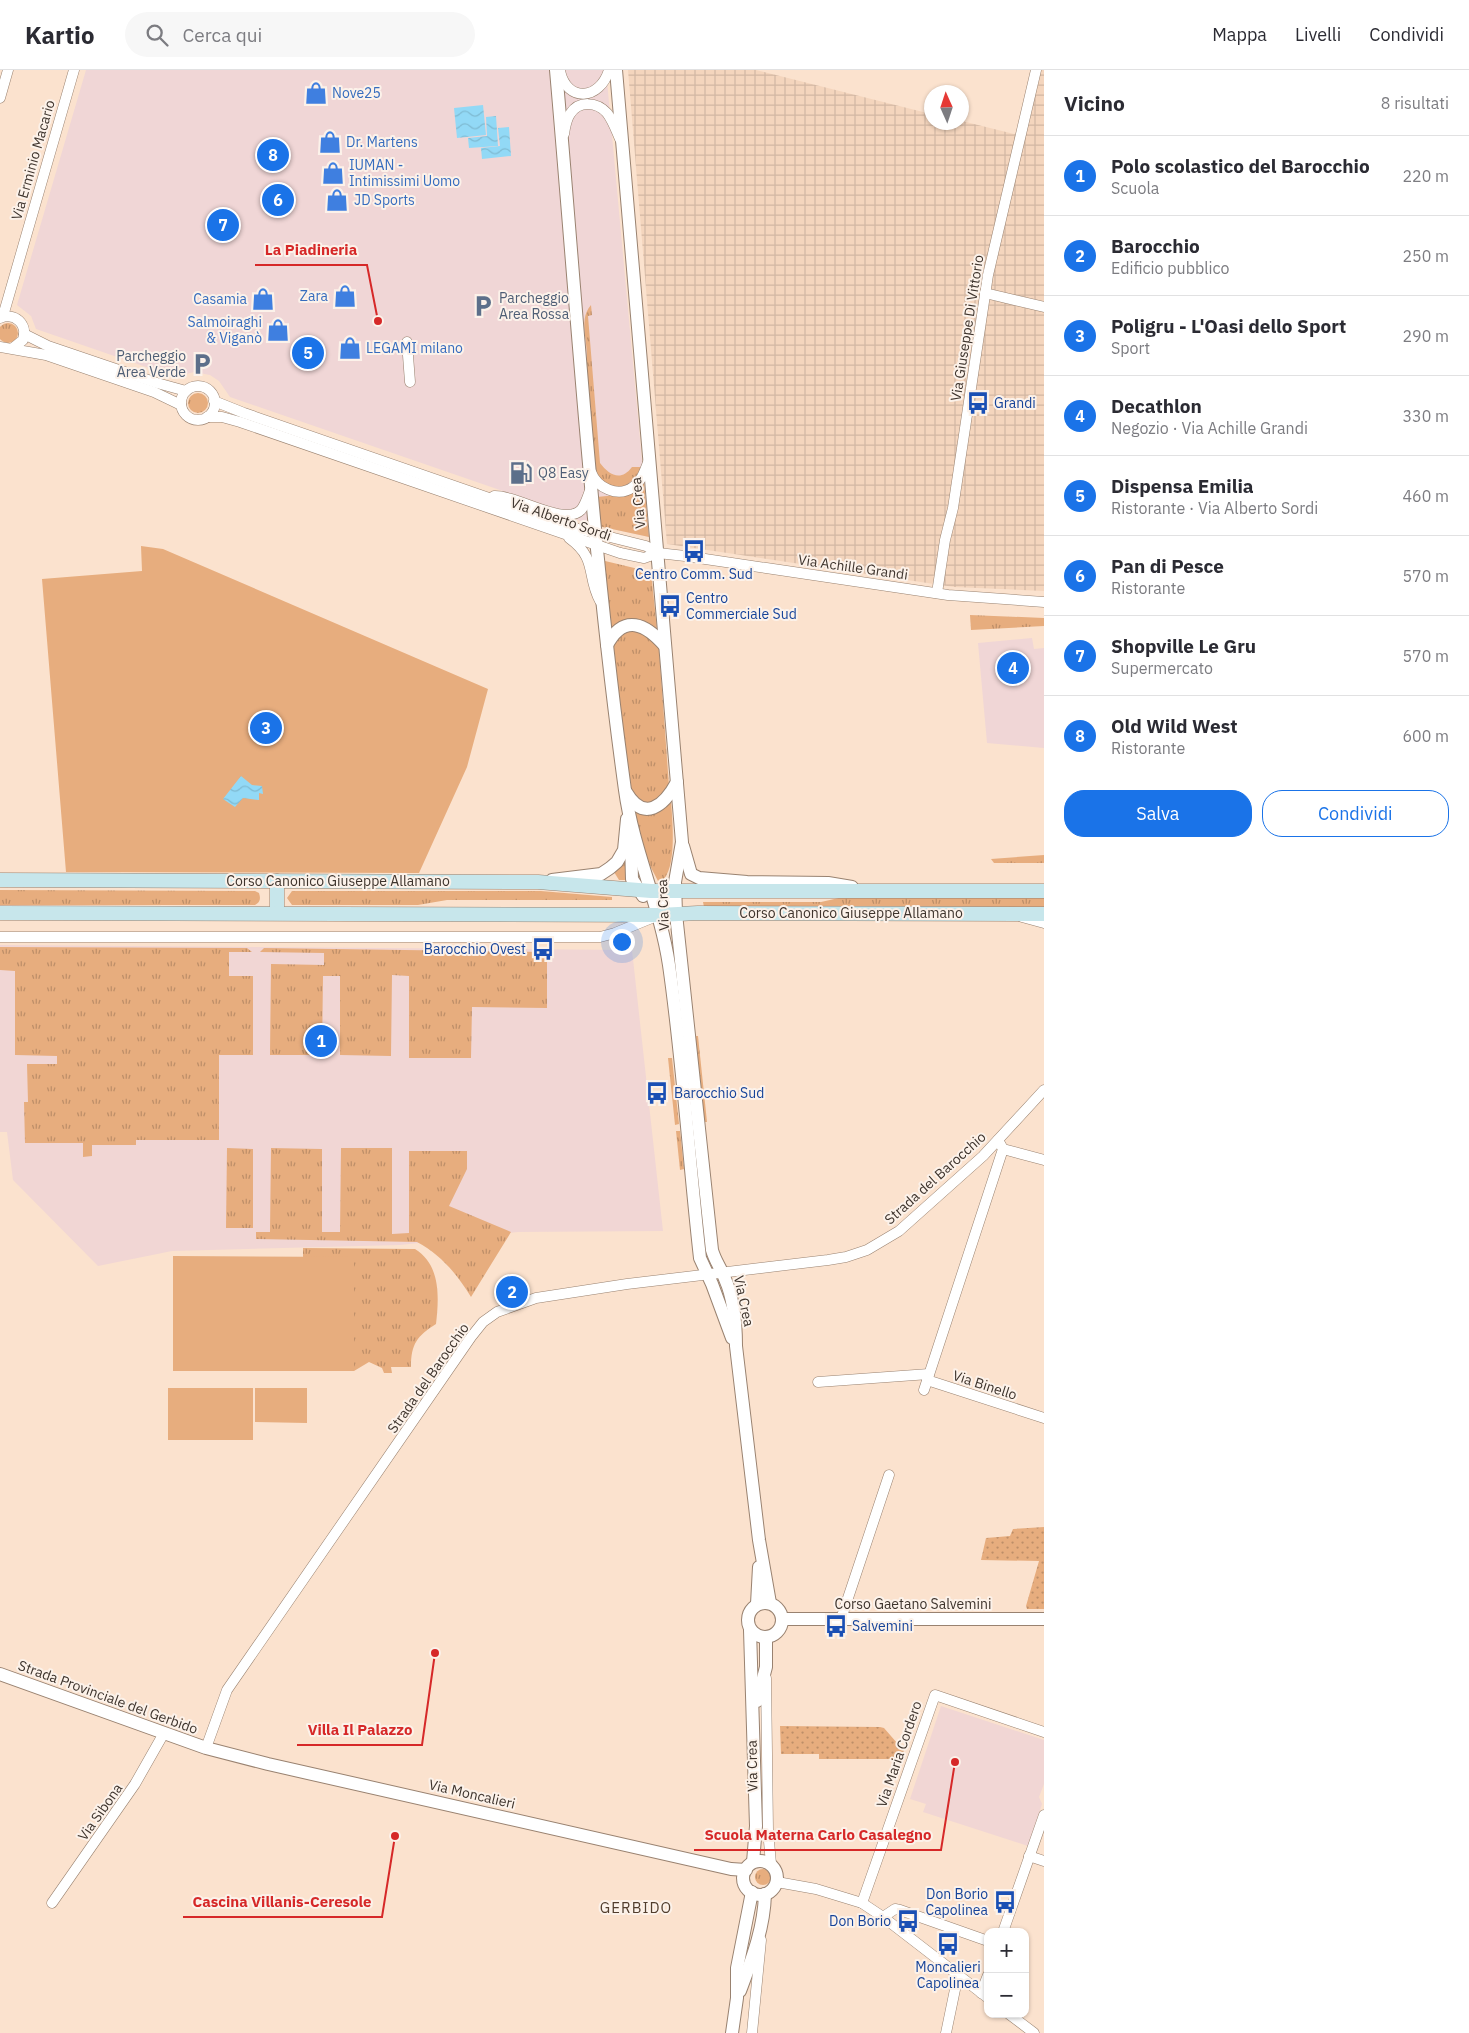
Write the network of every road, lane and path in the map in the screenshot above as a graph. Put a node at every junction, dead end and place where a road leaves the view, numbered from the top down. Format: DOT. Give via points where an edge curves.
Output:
graph roads {
  1 [pos="8,70"];
  2 [pos="74,70"];
  3 [pos="558,70"];
  4 [pos="609,70"];
  5 [pos="616,70"];
  6 [pos="1036,70"];
  7 [pos="0,98"];
  8 [pos="562,140"];
  9 [pos="623,144"];
  10 [pos="985,293"];
  11 [pos="1044,306"];
  12 [pos="2,317"];
  13 [pos="24,334"];
  14 [pos="407,342"];
  15 [pos="0,347"];
  16 [pos="13,348"];
  17 [pos="410,382"];
  18 [pos="186,391"];
  19 [pos="214,401"];
  20 [pos="181,405"];
  21 [pos="207,417"];
  22 [pos="650,459"];
  23 [pos="591,471"];
  24 [pos="428,483"];
  25 [pos="592,488"];
  26 [pos="486,497"];
  27 [pos="564,535"];
  28 [pos="595,539"];
  29 [pos="658,553"];
  30 [pos="937,593"];
  31 [pos="1044,602"];
  32 [pos="602,605"];
  33 [pos="607,645"];
  34 [pos="666,646"];
  35 [pos="677,782"];
  36 [pos="625,790"];
  37 [pos="628,812"];
  38 [pos="682,842"];
  39 [pos="0,880"];
  40 [pos="277,881"];
  41 [pos="538,882"];
  42 [pos="644,890"];
  43 [pos="675,890"];
  44 [pos="867,891"];
  45 [pos="1044,891"];
  46 [pos="0,913"];
  47 [pos="277,913"];
  48 [pos="676,914"];
  49 [pos="1014,914"];
  50 [pos="1044,914"];
  51 [pos="659,915"];
  52 [pos="1044,924"];
  53 [pos="0,937"];
  54 [pos="1044,1090"];
  55 [pos="1000,1145"];
  56 [pos="1044,1160"];
  57 [pos="723,1273"];
  58 [pos="708,1275"];
  59 [pos="736,1346"];
  60 [pos="818,1382"];
  61 [pos="927,1382"];
  62 [pos="1039,1417"];
  63 [pos="889,1475"];
  64 [pos="759,1540"];
  65 [pos="770,1603"];
  66 [pos="757,1604"];
  67 [pos="782,1619"];
  68 [pos="841,1619"];
  69 [pos="1044,1619"];
  70 [pos="750,1630"];
  71 [pos="766,1637"];
  72 [pos="766,1667"];
  73 [pos="0,1674"];
  74 [pos="754,1719"];
  75 [pos="1044,1732"];
  76 [pos="164,1733"];
  77 [pos="206,1748"];
  78 [pos="1044,1815"];
  79 [pos="1030,1856"];
  80 [pos="1044,1862"];
  81 [pos="755,1867"];
  82 [pos="777,1882"];
  83 [pos="759,1893"];
  84 [pos="52,1903"];
  85 [pos="862,1903"];
  86 [pos="883,1916"];
  87 [pos="1004,1928"];
  88 [pos="761,1932"];
  89 [pos="984,1940"];
  90 [pos="958,1975"];
  91 [pos="984,1996"];
  92 [pos="737,1998"];
  93 [pos="1014,2018"];
  94 [pos="732,2033"];
  95 [pos="752,2033"];
  96 [pos="946,2033"];
  97 [pos="1034,2033"];
  1 -- 7 [label="street"];
  2 -- 12 [label="street, Via Erminio Macario"];
  3 -- 4 [label="street, Via Crea" via="570,90 583,94 601,86"];
  3 -- 8 [label="street, Via Crea"];
  5 -- 9 [label="street, Via Crea"];
  6 -- 10 [label="street, Via Giuseppe Di Vittorio"];
  8 -- 9 [label="street, Via Crea" via="568,116 590,104 611,118"];
  8 -- 23 [label="street, Via Crea"];
  9 -- 22 [label="street, Via Crea"];
  10 -- 11 [label="street"];
  10 -- 30 [label="street, Via Giuseppe Di Vittorio"];
  12 -- 13 [label="street, Via Alberto Sordi" via="19,320"];
  13 -- 16 [label="street" via="20,344"];
  13 -- 18 [label="street, Via Alberto Sordi" via="48,346"];
  14 -- 17 [label="street"];
  15 -- 16 [label="street, Via Alberto Sordi"];
  16 -- 20 [label="street, Via Alberto Sordi" via="55,358 154,392"];
  18 -- 19 [label="street, Via Alberto Sordi" via="195,386 205,388"];
  18 -- 20 [label="street"];
  19 -- 21 [label="street" via="213,410"];
  19 -- 24 [label="street, Via Alberto Sordi"];
  20 -- 21 [label="street, Via Alberto Sordi" via="191,418"];
  21 -- 24 [label="street, Via Alberto Sordi" via="240,422"];
  22 -- 23 [label="street, Via Crea" via="633,487 617,492 594,480"];
  22 -- 29 [label="street, Via Crea"];
  23 -- 25 [label="street, Via Crea"];
  24 -- 26 [label="street, Via Alberto Sordi"];
  24 -- 27 [label="street, Via Alberto Sordi"];
  25 -- 26 [label="street, Via Alberto Sordi" via="580,510 569,516 508,497"];
  25 -- 28 [label="street, Via Crea"];
  26 -- 28 [label="street, Via Alberto Sordi"];
  27 -- 28 [label="street, Via Alberto Sordi"];
  27 -- 32 [label="street, Via Crea" via="586,555 594,589"];
  28 -- 29 [label="street, Via Alberto Sordi" via="646,546"];
  28 -- 32 [label="street, Via Crea"];
  29 -- 30 [label="street, Via Achille Grandi"];
  29 -- 34 [label="street, Via Crea"];
  30 -- 31 [label="street, Via Achille Grandi"];
  32 -- 33 [label="street, Via Crea"];
  33 -- 34 [label="street" via="620,630 637,626 649,629"];
  33 -- 36 [label="street, Via Crea"];
  34 -- 35 [label="street, Via Crea"];
  35 -- 36 [label="street" via="665,801 652,808 635,804"];
  35 -- 38 [label="street, Via Crea"];
  36 -- 37 [label="street, Via Crea"];
  37 -- 41 [label="street" via="624,850 610,868 601,874"];
  37 -- 42 [label="street, Via Crea" via="632,830 632,879"];
  38 -- 43 [label="street, Via Crea"];
  38 -- 44 [label="street" via="691,874 699,878 828,883"];
  39 -- 40 [label="main road, Corso Canonico Giuseppe Allamano"];
  40 -- 41 [label="main road, Corso Canonico Giuseppe Allamano"];
  40 -- 47 [label="main road"];
  41 -- 42 [label="main road, Corso Canonico Giuseppe Allamano"];
  42 -- 43 [label="main road, Corso Canonico Giuseppe Allamano"];
  42 -- 51 [label="street, Via Crea"];
  43 -- 44 [label="main road, Corso Canonico Giuseppe Allamano"];
  43 -- 48 [label="street, Via Crea"];
  43 -- 51 [label="street"];
  44 -- 45 [label="main road, Corso Canonico Giuseppe Allamano"];
  46 -- 47 [label="main road, Corso Canonico Giuseppe Allamano"];
  47 -- 51 [label="main road, Corso Canonico Giuseppe Allamano"];
  48 -- 49 [label="main road, Corso Canonico Giuseppe Allamano"];
  48 -- 51 [label="main road, Corso Canonico Giuseppe Allamano"];
  48 -- 57 [label="street, Via Crea" via="712,1250"];
  49 -- 50 [label="main road, Corso Canonico Giuseppe Allamano"];
  49 -- 52 [label="street"];
  51 -- 53 [label="street, Corso Canonico Giuseppe Allamano" via="600,937"];
  51 -- 58 [label="street, Via Crea" via="669,965 700,1258"];
  54 -- 55 [label="street, Strada del Barocchio"];
  55 -- 56 [label="street, Strada del Barocchio"];
  55 -- 57 [label="street, Strada del Barocchio" via="913,1219 867,1250 837,1259"];
  55 -- 61 [label="street, Strada del Barocchio"];
  57 -- 58 [label="street, Strada del Barocchio"];
  57 -- 59 [label="street, Via Crea" via="732,1305"];
  58 -- 59 [label="street, Via Crea"];
  58 -- 77 [label="street, Strada del Barocchio" via="536,1298 497,1312 483,1322 228,1690"];
  59 -- 64 [label="street, Via Crea"];
  60 -- 61 [label="street"];
  61 -- 62 [label="street, Via Binello"];
  63 -- 68 [label="street"];
  64 -- 65 [label="street, Via Crea"];
  64 -- 66 [label="street, Via Crea"];
  65 -- 66 [label="street"];
  65 -- 67 [label="street" via="779,1609"];
  66 -- 70 [label="street" via="749,1612"];
  67 -- 68 [label="street, Corso Gaetano Salvemini"];
  67 -- 71 [label="street" via="780,1629"];
  68 -- 69 [label="street, Corso Gaetano Salvemini"];
  70 -- 71 [label="street"];
  70 -- 74 [label="street, Via Crea"];
  71 -- 72 [label="street, Via Crea"];
  72 -- 74 [label="street, Via Crea"];
  72 -- 81 [label="street, Via Crea" via="768,1830"];
  73 -- 76 [label="street, Strada Provinciale del Gerbido"];
  74 -- 81 [label="street, Via Crea"];
  75 -- 85 [label="street, Via Maria Cordero" via="935,1695"];
  76 -- 77 [label="street, Strada Provinciale del Gerbido"];
  76 -- 84 [label="street, Via Sibona" via="136,1784"];
  77 -- 81 [label="street, Via Moncalieri" via="731,1870"];
  78 -- 79 [label="street"];
  79 -- 80 [label="street"];
  79 -- 87 [label="street"];
  81 -- 82 [label="street" via="777,1872"];
  81 -- 83 [label="street" via="748,1889"];
  82 -- 83 [label="street" via="774,1888"];
  82 -- 85 [label="street" via="816,1889"];
  83 -- 88 [label="street" via="764,1915"];
  83 -- 92 [label="street" via="737,1968"];
  85 -- 86 [label="street"];
  86 -- 89 [label="street" via="895,1909 900,1910"];
  86 -- 90 [label="street"];
  88 -- 92 [label="street"];
  88 -- 95 [label="street"];
  90 -- 91 [label="street"];
  90 -- 96 [label="street"];
  92 -- 94 [label="street"];
  93 -- 97 [label="street"];
}
